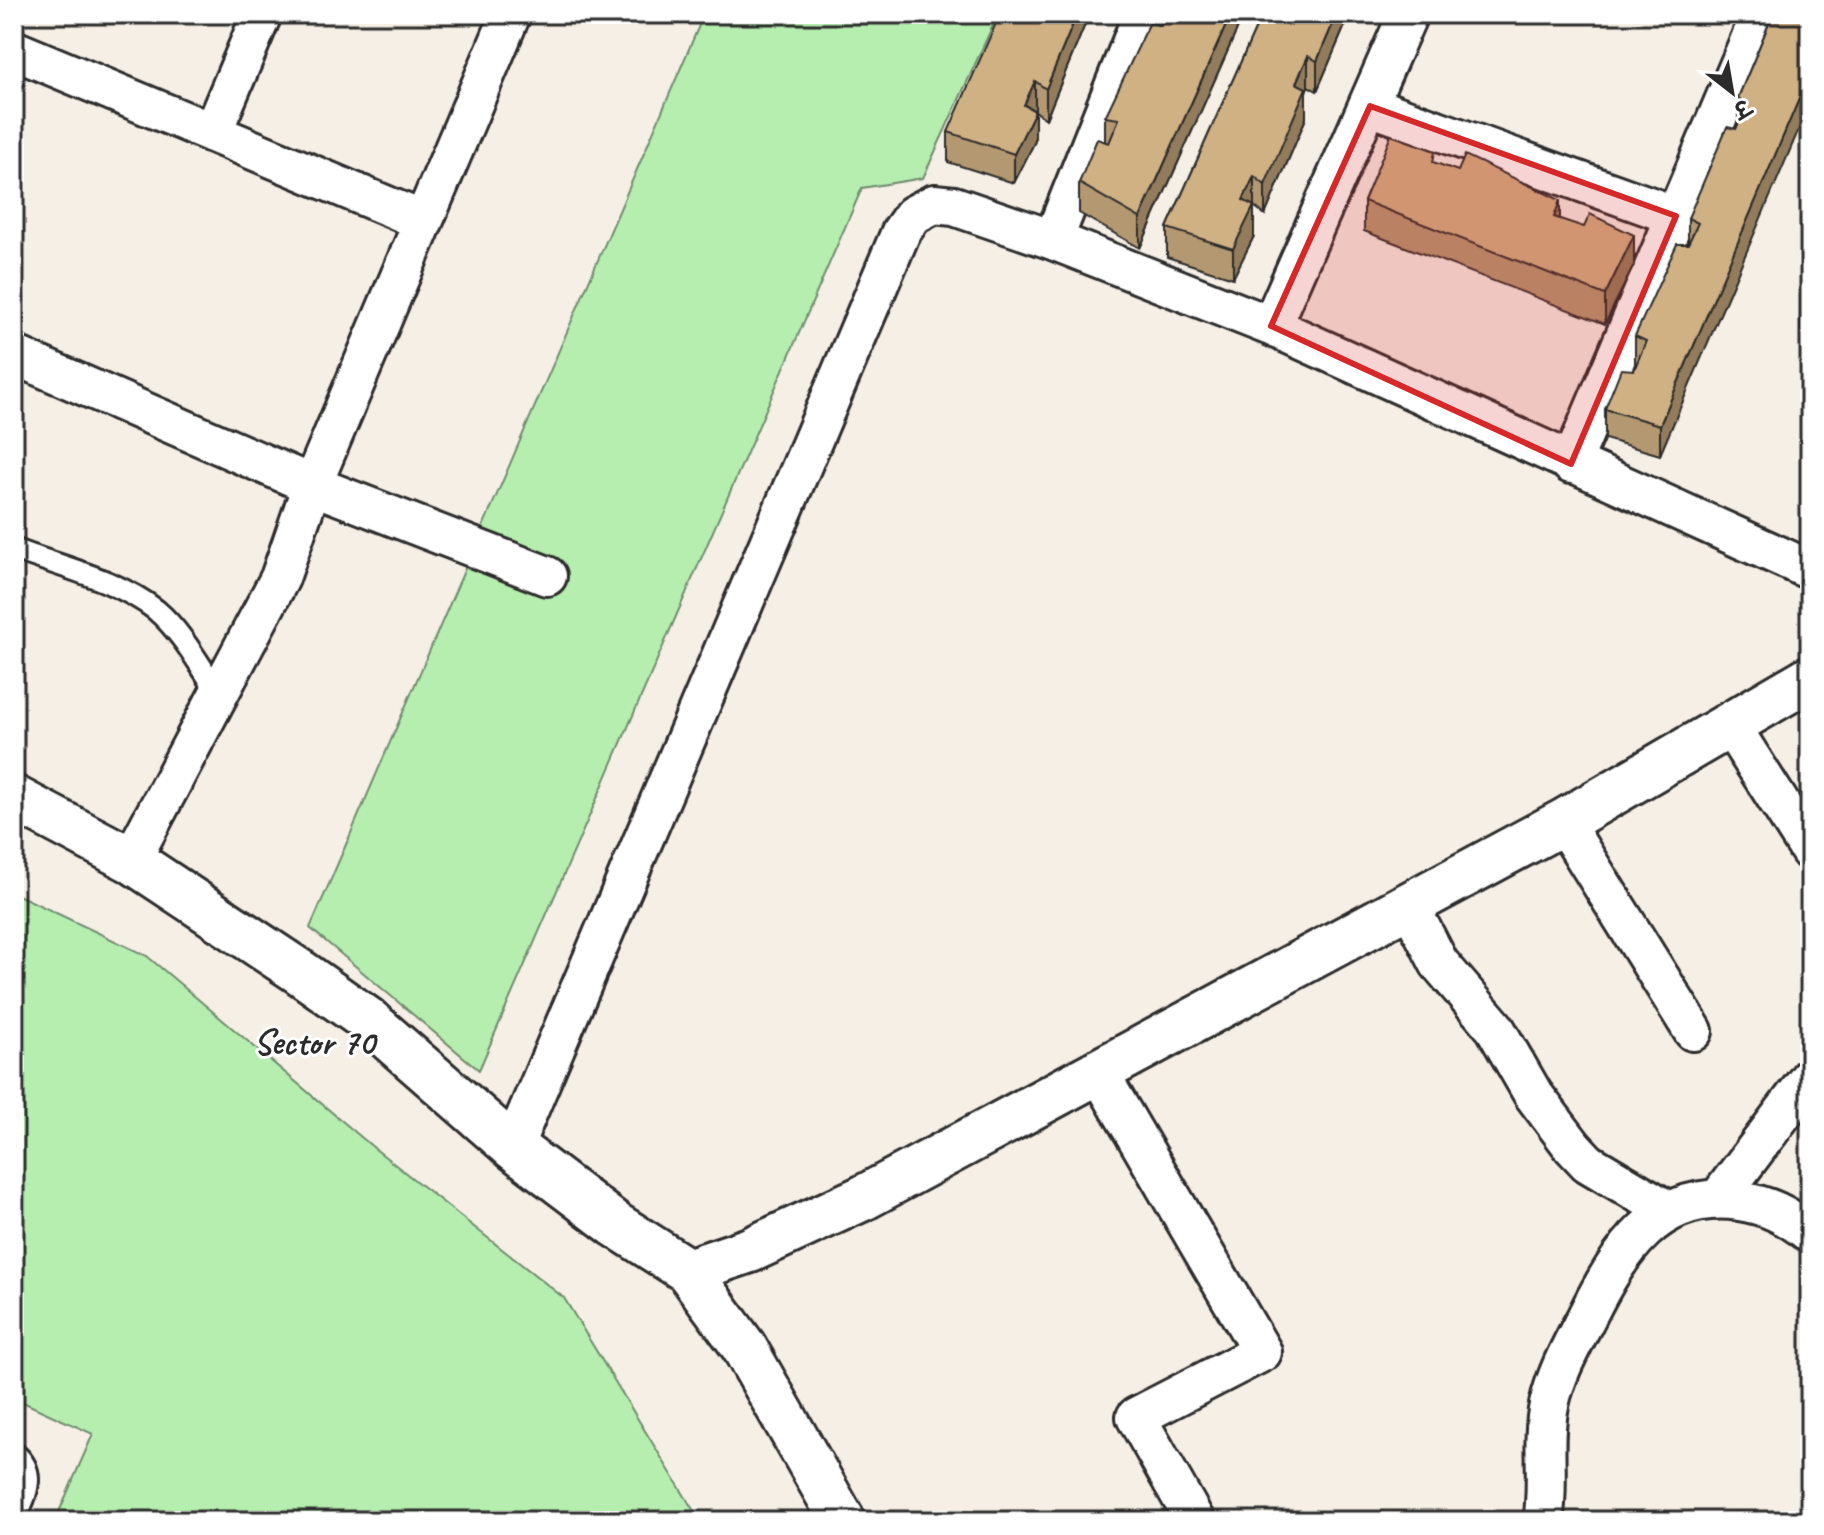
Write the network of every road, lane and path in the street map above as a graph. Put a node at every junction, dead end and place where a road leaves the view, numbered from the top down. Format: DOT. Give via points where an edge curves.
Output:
graph roads {
  1 [pos="262,14"];
  2 [pos="511,14"];
  3 [pos="1143,14"];
  4 [pos="1408,14"];
  5 [pos="1761,14"];
  6 [pos="14,50"];
  7 [pos="1370,106"];
  8 [pos="212,133"];
  9 [pos="1676,216"];
  10 [pos="423,221"];
  11 [pos="1053,240"];
  12 [pos="1271,326"];
  13 [pos="14,355"];
  14 [pos="1571,464"];
  15 [pos="312,485"];
  16 [pos="14,549"];
  17 [pos="1810,570"];
  18 [pos="547,576"];
  19 [pos="1810,678"];
  20 [pos="219,694"];
  21 [pos="1730,725"];
  22 [pos="14,798"];
  23 [pos="1563,822"];
  24 [pos="1810,851"];
  25 [pos="131,860"];
  26 [pos="1408,903"];
  27 [pos="1693,1031"];
  28 [pos="1098,1071"];
  29 [pos="1810,1077"];
  30 [pos="513,1147"];
  31 [pos="1719,1198"];
  32 [pos="1669,1211"];
  33 [pos="1810,1233"];
  34 [pos="688,1271"];
  35 [pos="14,1453"];
  36 [pos="14,1521"];
  37 [pos="843,1521"];
  38 [pos="1195,1521"];
  39 [pos="1543,1521"];
  1 -- 8 [label="street"];
  2 -- 10 [label="street"];
  3 -- 11 [label="street"];
  4 -- 7 [label="street"];
  5 -- 9 [label="street"];
  6 -- 8 [label="street"];
  7 -- 9 [label="street"];
  7 -- 12 [label="street"];
  8 -- 10 [label="street"];
  9 -- 14 [label="street"];
  10 -- 15 [label="street"];
  11 -- 12 [label="street"];
  11 -- 30 [label="street" via="934,204 913,215 901,232"];
  12 -- 14 [label="street"];
  13 -- 15 [label="street"];
  14 -- 17 [label="street"];
  15 -- 18 [label="street"];
  15 -- 20 [label="street" via="280,578"];
  16 -- 20 [label="lane" via="131,593 158,612"];
  19 -- 21 [label="street"];
  20 -- 25 [label="street"];
  21 -- 23 [label="street"];
  21 -- 24 [label="street"];
  22 -- 25 [label="street"];
  23 -- 26 [label="street"];
  23 -- 27 [label="street"];
  25 -- 30 [label="street" via="368,1020"];
  26 -- 28 [label="street"];
  26 -- 32 [label="street" via="1439,963 1495,1028 1533,1094 1573,1147 1588,1163"];
  28 -- 34 [label="street" via="863,1198 750,1250"];
  28 -- 38 [label="street" via="1262,1352 1136,1417"];
  29 -- 31 [label="street"];
  30 -- 34 [label="street" via="616,1225"];
  31 -- 32 [label="street"];
  31 -- 33 [label="street" via="1761,1204"];
  32 -- 39 [label="street" via="1643,1229 1618,1261 1558,1373 1548,1409"];
  34 -- 37 [label="street" via="744,1347"];
  35 -- 36 [label="lane" via="27,1465 29,1478"];
}
